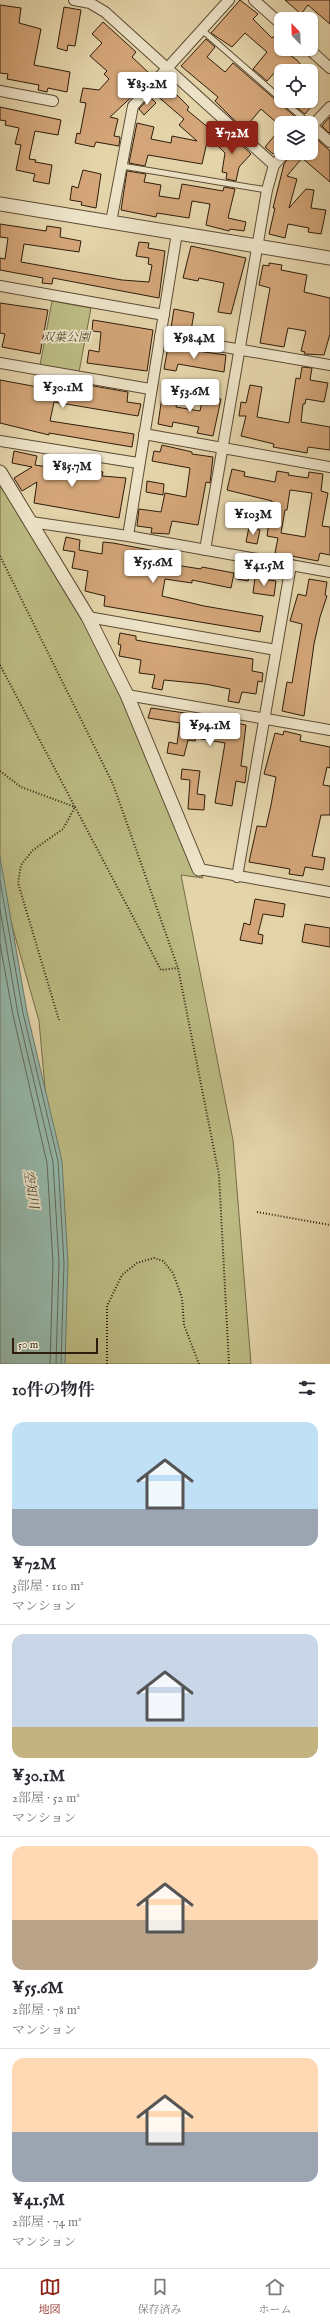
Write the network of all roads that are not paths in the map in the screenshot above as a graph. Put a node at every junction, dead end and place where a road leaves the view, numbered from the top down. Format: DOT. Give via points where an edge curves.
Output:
graph roads {
  1 [pos="74,0"];
  2 [pos="229,0"];
  3 [pos="254,0"];
  4 [pos="91,1"];
  5 [pos="274,18"];
  6 [pos="202,30"];
  7 [pos="317,56"];
  8 [pos="166,68"];
  9 [pos="330,68"];
  10 [pos="0,91"];
  11 [pos="274,93"];
  12 [pos="54,101"];
  13 [pos="330,107"];
  14 [pos="291,108"];
  15 [pos="300,116"];
  16 [pos="318,118"];
  17 [pos="318,131"];
  18 [pos="330,142"];
  19 [pos="279,160"];
  20 [pos="274,165"];
  21 [pos="122,166"];
  22 [pos="267,190"];
  23 [pos="0,204"];
  24 [pos="111,222"];
  25 [pos="178,234"];
  26 [pos="258,245"];
  27 [pos="330,258"];
  28 [pos="0,286"];
  29 [pos="164,315"];
  30 [pos="160,336"];
  31 [pos="240,350"];
  32 [pos="0,363"];
  33 [pos="330,365"];
  34 [pos="150,389"];
  35 [pos="144,434"];
  36 [pos="0,441"];
  37 [pos="222,448"];
  38 [pos="138,464"];
  39 [pos="330,467"];
  40 [pos="0,472"];
  41 [pos="31,522"];
  42 [pos="128,536"];
  43 [pos="205,550"];
  44 [pos="291,565"];
  45 [pos="330,572"];
  46 [pos="88,618"];
  47 [pos="276,650"];
  48 [pos="127,695"];
  49 [pos="265,717"];
  50 [pos="330,730"];
  51 [pos="199,869"];
  52 [pos="237,877"];
  53 [pos="330,891"];
  1 -- 4 [label="street"];
  2 -- 6 [label="street"];
  3 -- 5 [label="street"];
  4 -- 8 [label="street"];
  6 -- 8 [label="street"];
  6 -- 11 [label="lane"];
  7 -- 9 [label="street"];
  8 -- 20 [label="street"];
  8 -- 21 [label="street" via="133,106"];
  10 -- 12 [label="street"];
  13 -- 16 [label="street"];
  14 -- 15 [label="lane"];
  17 -- 18 [label="street"];
  19 -- 20 [label="street"];
  20 -- 22 [label="street"];
  21 -- 22 [label="lane"];
  21 -- 24 [label="street"];
  22 -- 26 [label="street"];
  23 -- 24 [label="street"];
  24 -- 25 [label="street"];
  25 -- 26 [label="street"];
  25 -- 29 [label="street"];
  26 -- 27 [label="street"];
  26 -- 31 [label="street"];
  28 -- 29 [label="street"];
  29 -- 30 [label="street"];
  30 -- 31 [label="street"];
  30 -- 34 [label="street"];
  31 -- 33 [label="street"];
  31 -- 37 [label="street"];
  32 -- 34 [label="street"];
  34 -- 35 [label="street"];
  35 -- 37 [label="street"];
  35 -- 38 [label="street"];
  36 -- 38 [label="street"];
  37 -- 39 [label="street"];
  37 -- 43 [label="street"];
  38 -- 42 [label="street"];
  40 -- 41 [label="street"];
  41 -- 42 [label="street"];
  41 -- 46 [label="street"];
  42 -- 43 [label="street"];
  43 -- 44 [label="street"];
  44 -- 45 [label="street"];
  44 -- 47 [label="street"];
  46 -- 47 [label="street"];
  46 -- 48 [label="street"];
  47 -- 49 [label="street"];
  48 -- 49 [label="street"];
  48 -- 51 [label="street"];
  49 -- 50 [label="street"];
  49 -- 52 [label="street"];
  51 -- 52 [label="street"];
  52 -- 53 [label="street"];
}
